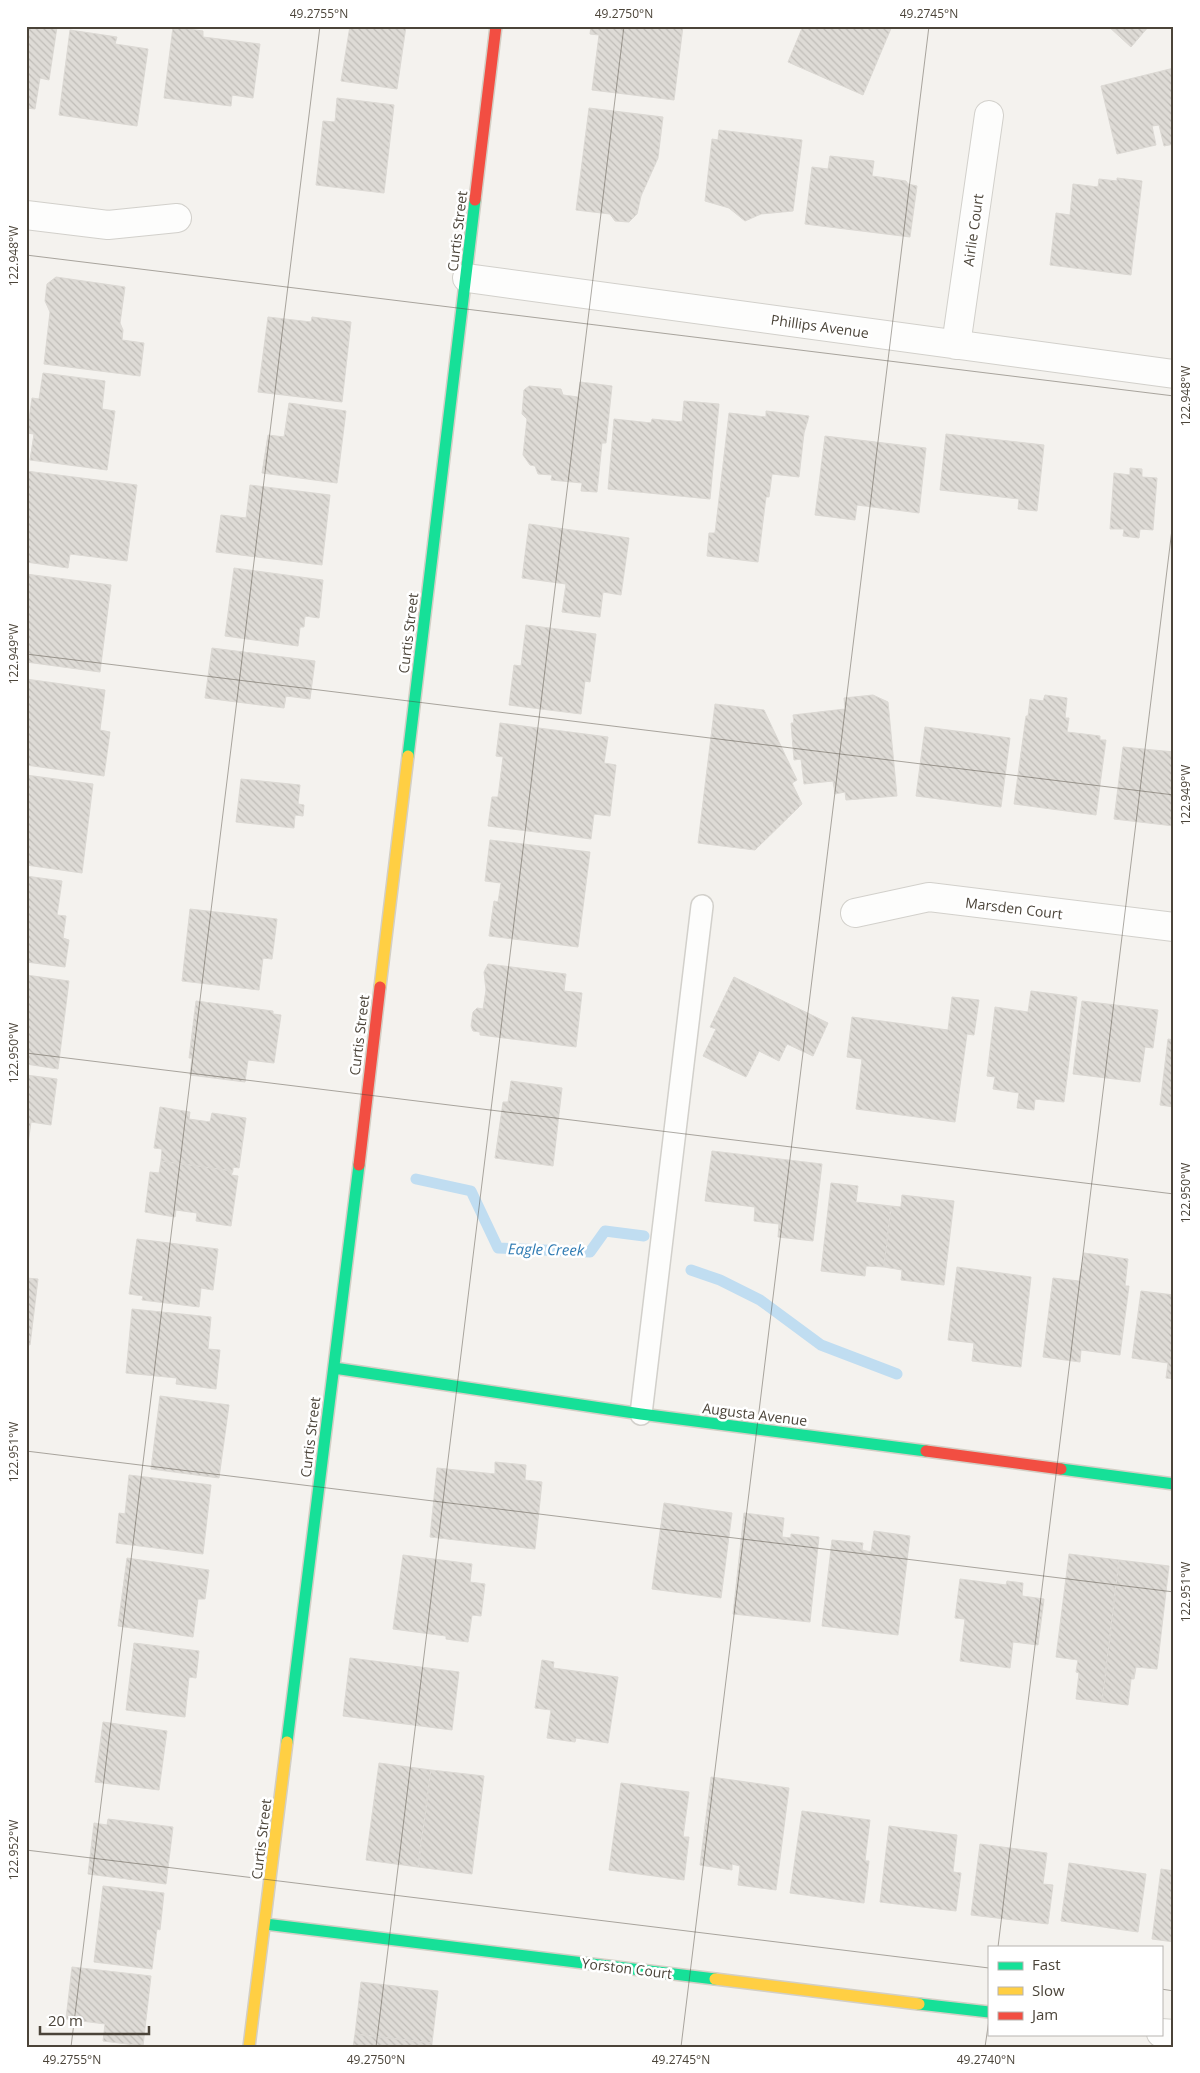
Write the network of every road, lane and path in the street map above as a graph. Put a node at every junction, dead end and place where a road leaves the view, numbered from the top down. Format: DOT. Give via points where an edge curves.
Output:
graph roads {
  1 [pos="496,26"];
  2 [pos="989,115"];
  3 [pos="26,215"];
  4 [pos="177,218"];
  5 [pos="466,278"];
  6 [pos="956,345"];
  7 [pos="1174,374"];
  8 [pos="702,906"];
  9 [pos="855,912"];
  10 [pos="1174,928"];
  11 [pos="334,1368"];
  12 [pos="641,1414"];
  13 [pos="1174,1484"];
  14 [pos="265,1924"];
  15 [pos="988,2012"];
  16 [pos="249,2047"];
  1 -- 5 [label="street, Curtis Street"];
  2 -- 6 [label="street, Airlie Court"];
  3 -- 4 [label="street" via="108,225"];
  5 -- 6 [label="street, Phillips Avenue"];
  5 -- 11 [label="street, Curtis Street"];
  6 -- 7 [label="street, Phillips Avenue"];
  8 -- 12 [label="lane"];
  9 -- 10 [label="street, Marsden Court" via="929,897"];
  11 -- 12 [label="street, Augusta Avenue"];
  11 -- 14 [label="street, Curtis Street"];
  12 -- 13 [label="street, Augusta Avenue"];
  14 -- 15 [label="street, Yorston Court"];
  14 -- 16 [label="street, Curtis Street"];
}
